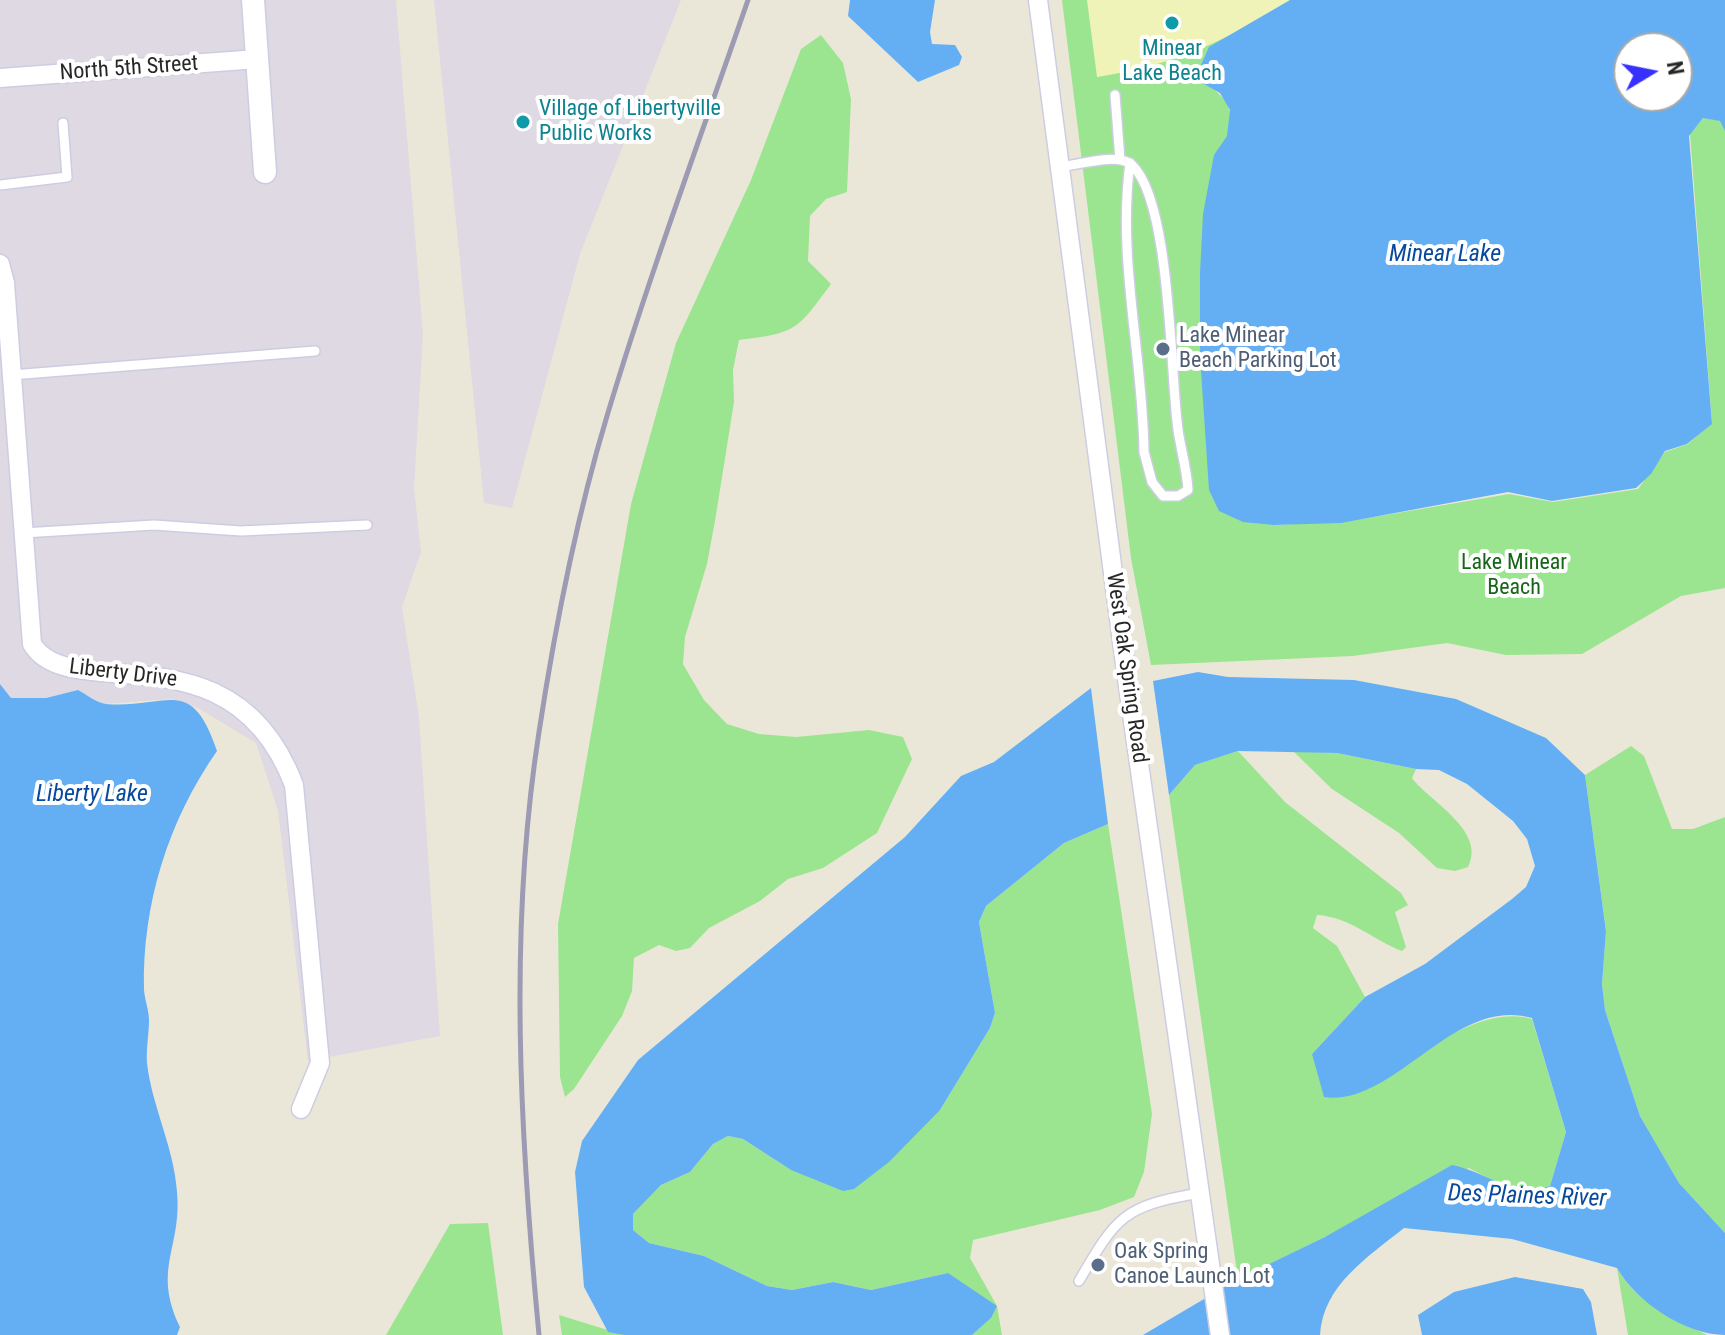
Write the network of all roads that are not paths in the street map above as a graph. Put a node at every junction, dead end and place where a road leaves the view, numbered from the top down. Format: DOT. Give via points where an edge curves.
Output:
graph roads {
  1 [pos="253,0"];
  2 [pos="1038,0"];
  3 [pos="258,59"];
  4 [pos="0,78"];
  5 [pos="1115,95"];
  6 [pos="63,123"];
  7 [pos="1125,162"];
  8 [pos="1060,167"];
  9 [pos="265,172"];
  10 [pos="0,185"];
  11 [pos="0,264"];
  12 [pos="315,351"];
  13 [pos="11,375"];
  14 [pos="367,525"];
  15 [pos="23,533"];
  16 [pos="301,1109"];
  17 [pos="1200,1193"];
  18 [pos="1079,1281"];
  19 [pos="1220,1335"];
  1 -- 3 [label="street"];
  2 -- 8 [label="street, West Oak Spring Road"];
  3 -- 4 [label="street, North 5th Street"];
  3 -- 9 [label="street"];
  5 -- 7 [label="lane"];
  6 -- 10 [label="lane" via="67,177"];
  7 -- 7 [label="lane" via="1147,185 1161,253 1188,490 1178,496 1163,496 1152,482 1144,452"];
  7 -- 8 [label="lane"];
  8 -- 17 [label="street, West Oak Spring Road"];
  11 -- 13 [label="street, Liberty Drive"];
  12 -- 13 [label="lane"];
  13 -- 15 [label="street, Liberty Drive"];
  14 -- 15 [label="lane" via="241,531 154,525"];
  15 -- 16 [label="street, Liberty Drive" via="30,632 40,657 59,666 170,677 226,697 268,734 284,760 294,785 320,1063"];
  17 -- 18 [label="lane" via="1127,1213 1106,1235"];
  17 -- 19 [label="street, West Oak Spring Road"];
}
